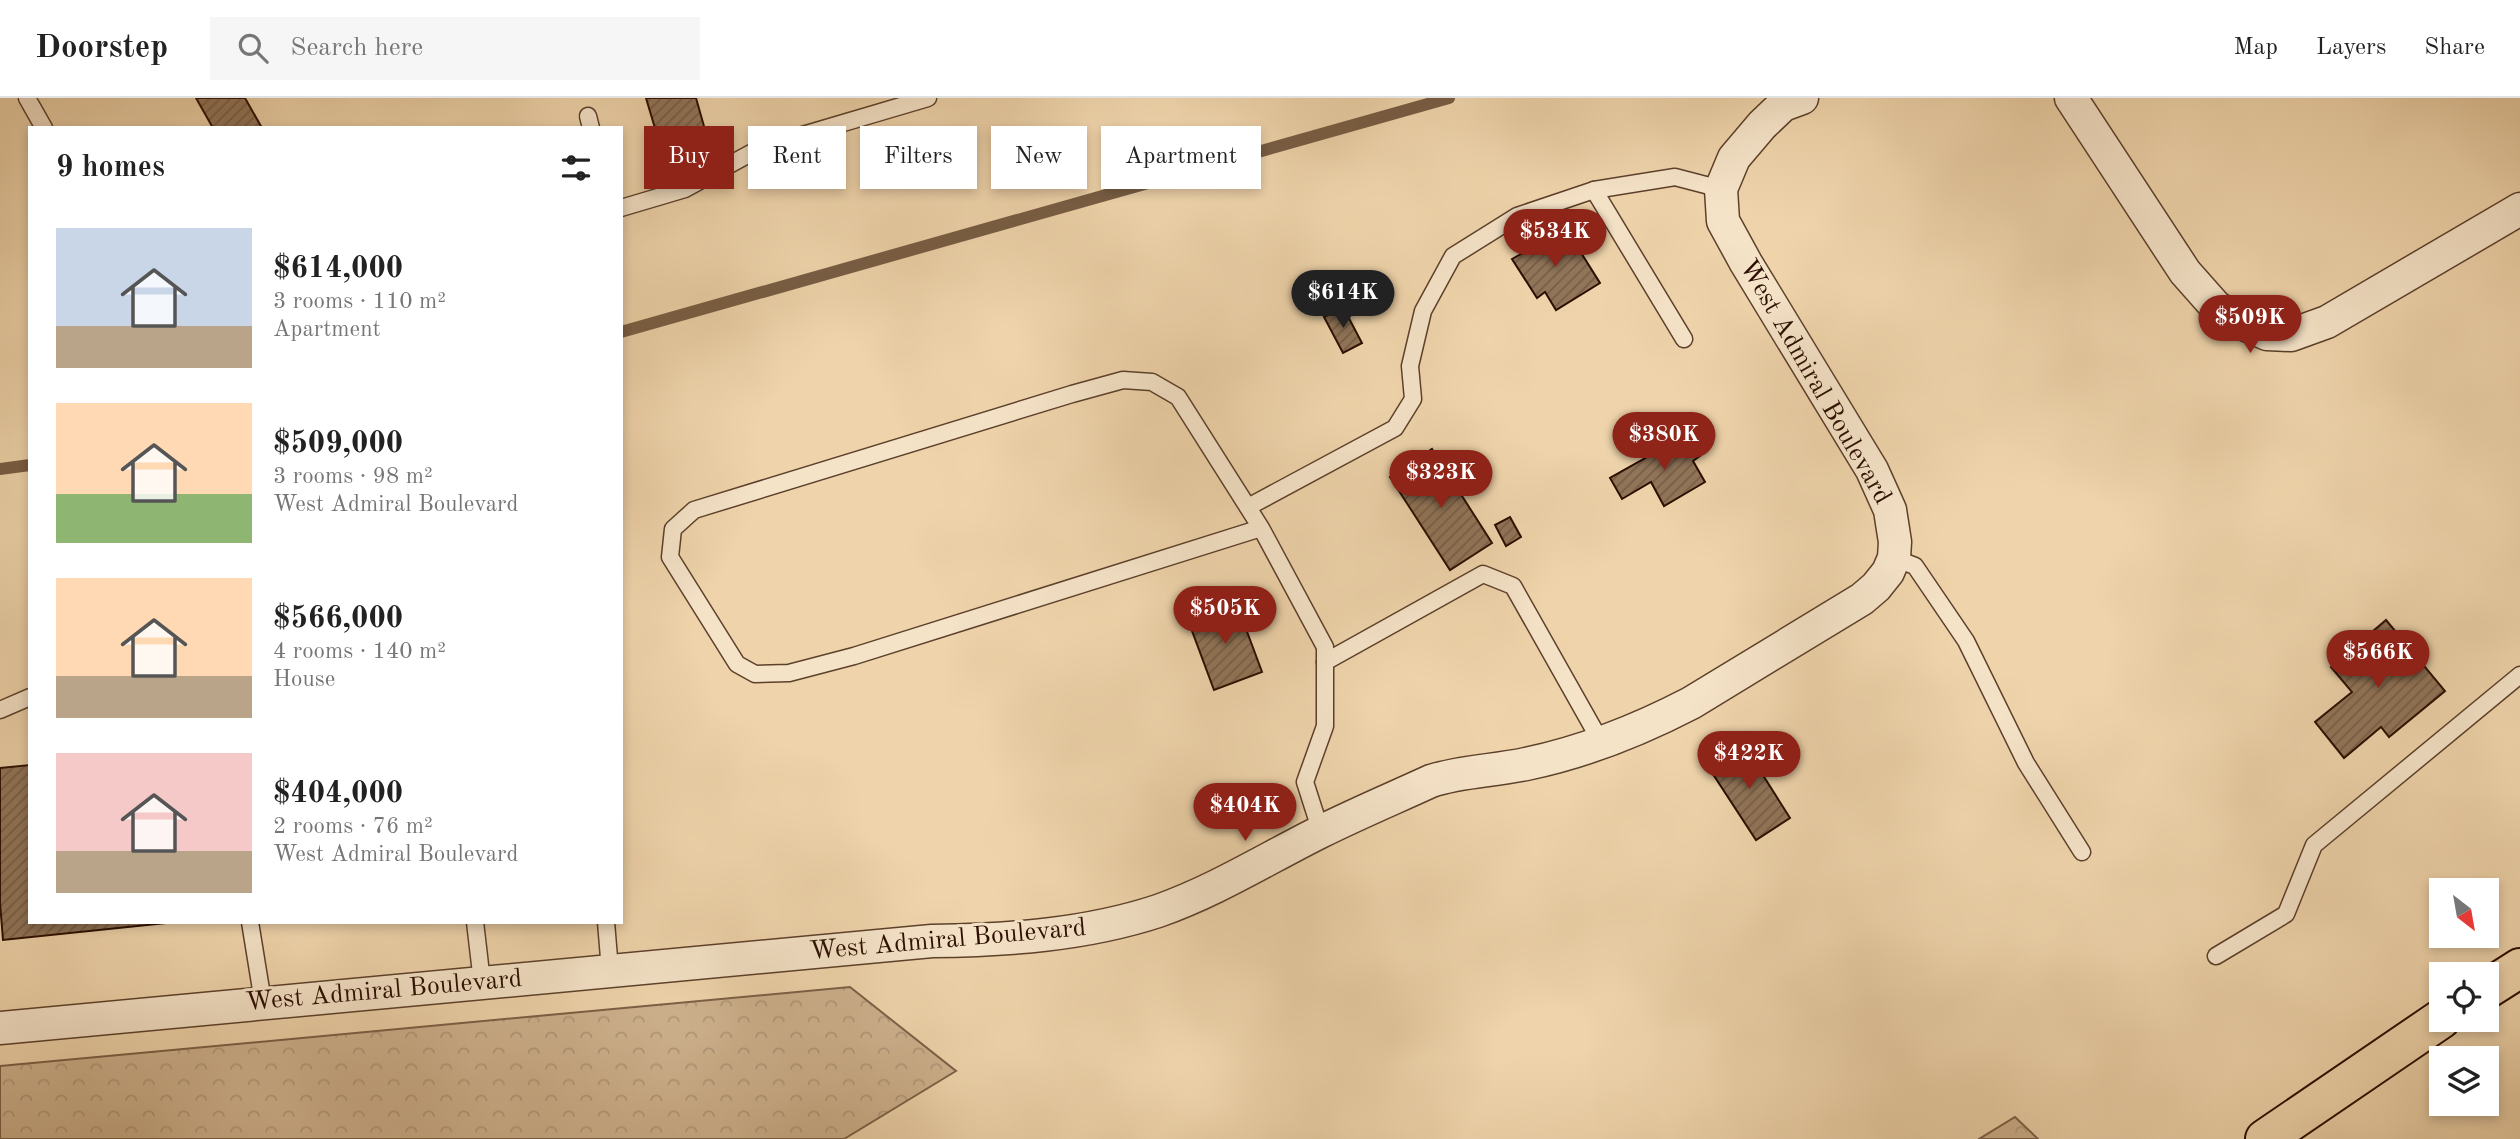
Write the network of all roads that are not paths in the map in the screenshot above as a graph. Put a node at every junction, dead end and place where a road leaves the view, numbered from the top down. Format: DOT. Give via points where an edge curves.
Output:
graph roads {
  1 [pos="27,98"];
  2 [pos="928,98"];
  3 [pos="1802,98"];
  4 [pos="2071,98"];
  5 [pos="43,126"];
  6 [pos="1721,189"];
  7 [pos="1594,190"];
  8 [pos="623,207"];
  9 [pos="2520,209"];
  10 [pos="1684,340"];
  11 [pos="1248,507"];
  12 [pos="1261,528"];
  13 [pos="1894,558"];
  14 [pos="1325,662"];
  15 [pos="2520,675"];
  16 [pos="28,698"];
  17 [pos="0,710"];
  18 [pos="1601,742"];
  19 [pos="1321,832"];
  20 [pos="2082,852"];
  21 [pos="250,924"];
  22 [pos="475,924"];
  23 [pos="606,924"];
  24 [pos="2216,956"];
  25 [pos="2520,968"];
  26 [pos="610,970"];
  27 [pos="2499,981"];
  28 [pos="482,982"];
  29 [pos="263,1002"];
  30 [pos="2429,1027"];
  31 [pos="0,1028"];
  32 [pos="2264,1139"];
  1 -- 5 [label="lane"];
  2 -- 8 [label="lane" via="762,147 685,189"];
  3 -- 6 [label="street, West Admiral Boulevard" via="1783,105 1762,125 1734,158"];
  4 -- 9 [label="street" via="2185,272 2216,307 2267,334 2291,335 2327,322"];
  6 -- 7 [label="lane" via="1675,177"];
  6 -- 13 [label="street, West Admiral Boulevard" via="1723,222 1872,470 1891,510"];
  7 -- 10 [label="lane"];
  7 -- 11 [label="lane" via="1517,216 1453,256 1423,311 1410,366 1413,399 1395,428"];
  11 -- 12 [label="lane"];
  11 -- 12 [label="lane" via="1178,397 1152,382 1123,380 694,510 673,530 670,557 737,664 755,674 789,673"];
  12 -- 14 [label="lane" via="1325,647"];
  13 -- 18 [label="street, West Admiral Boulevard" via="1888,572 1862,599 1682,707"];
  13 -- 20 [label="lane" via="1916,566 1966,641 2026,763"];
  14 -- 18 [label="lane" via="1483,574 1513,586"];
  14 -- 19 [label="lane" via="1325,726 1305,782"];
  15 -- 24 [label="lane" via="2314,845 2286,914"];
  16 -- 17 [label="lane"];
  18 -- 19 [label="street, West Admiral Boulevard" via="1524,765 1448,775"];
  19 -- 26 [label="street, West Admiral Boulevard" via="1220,886 1112,924 998,940 932,941"];
  21 -- 29 [label="lane"];
  22 -- 28 [label="lane"];
  23 -- 26 [label="lane"];
  25 -- 27 [label="highway"];
  26 -- 28 [label="street, West Admiral Boulevard"];
  28 -- 29 [label="street, West Admiral Boulevard"];
  29 -- 31 [label="street, West Admiral Boulevard"];
  30 -- 32 [label="highway"];
}
